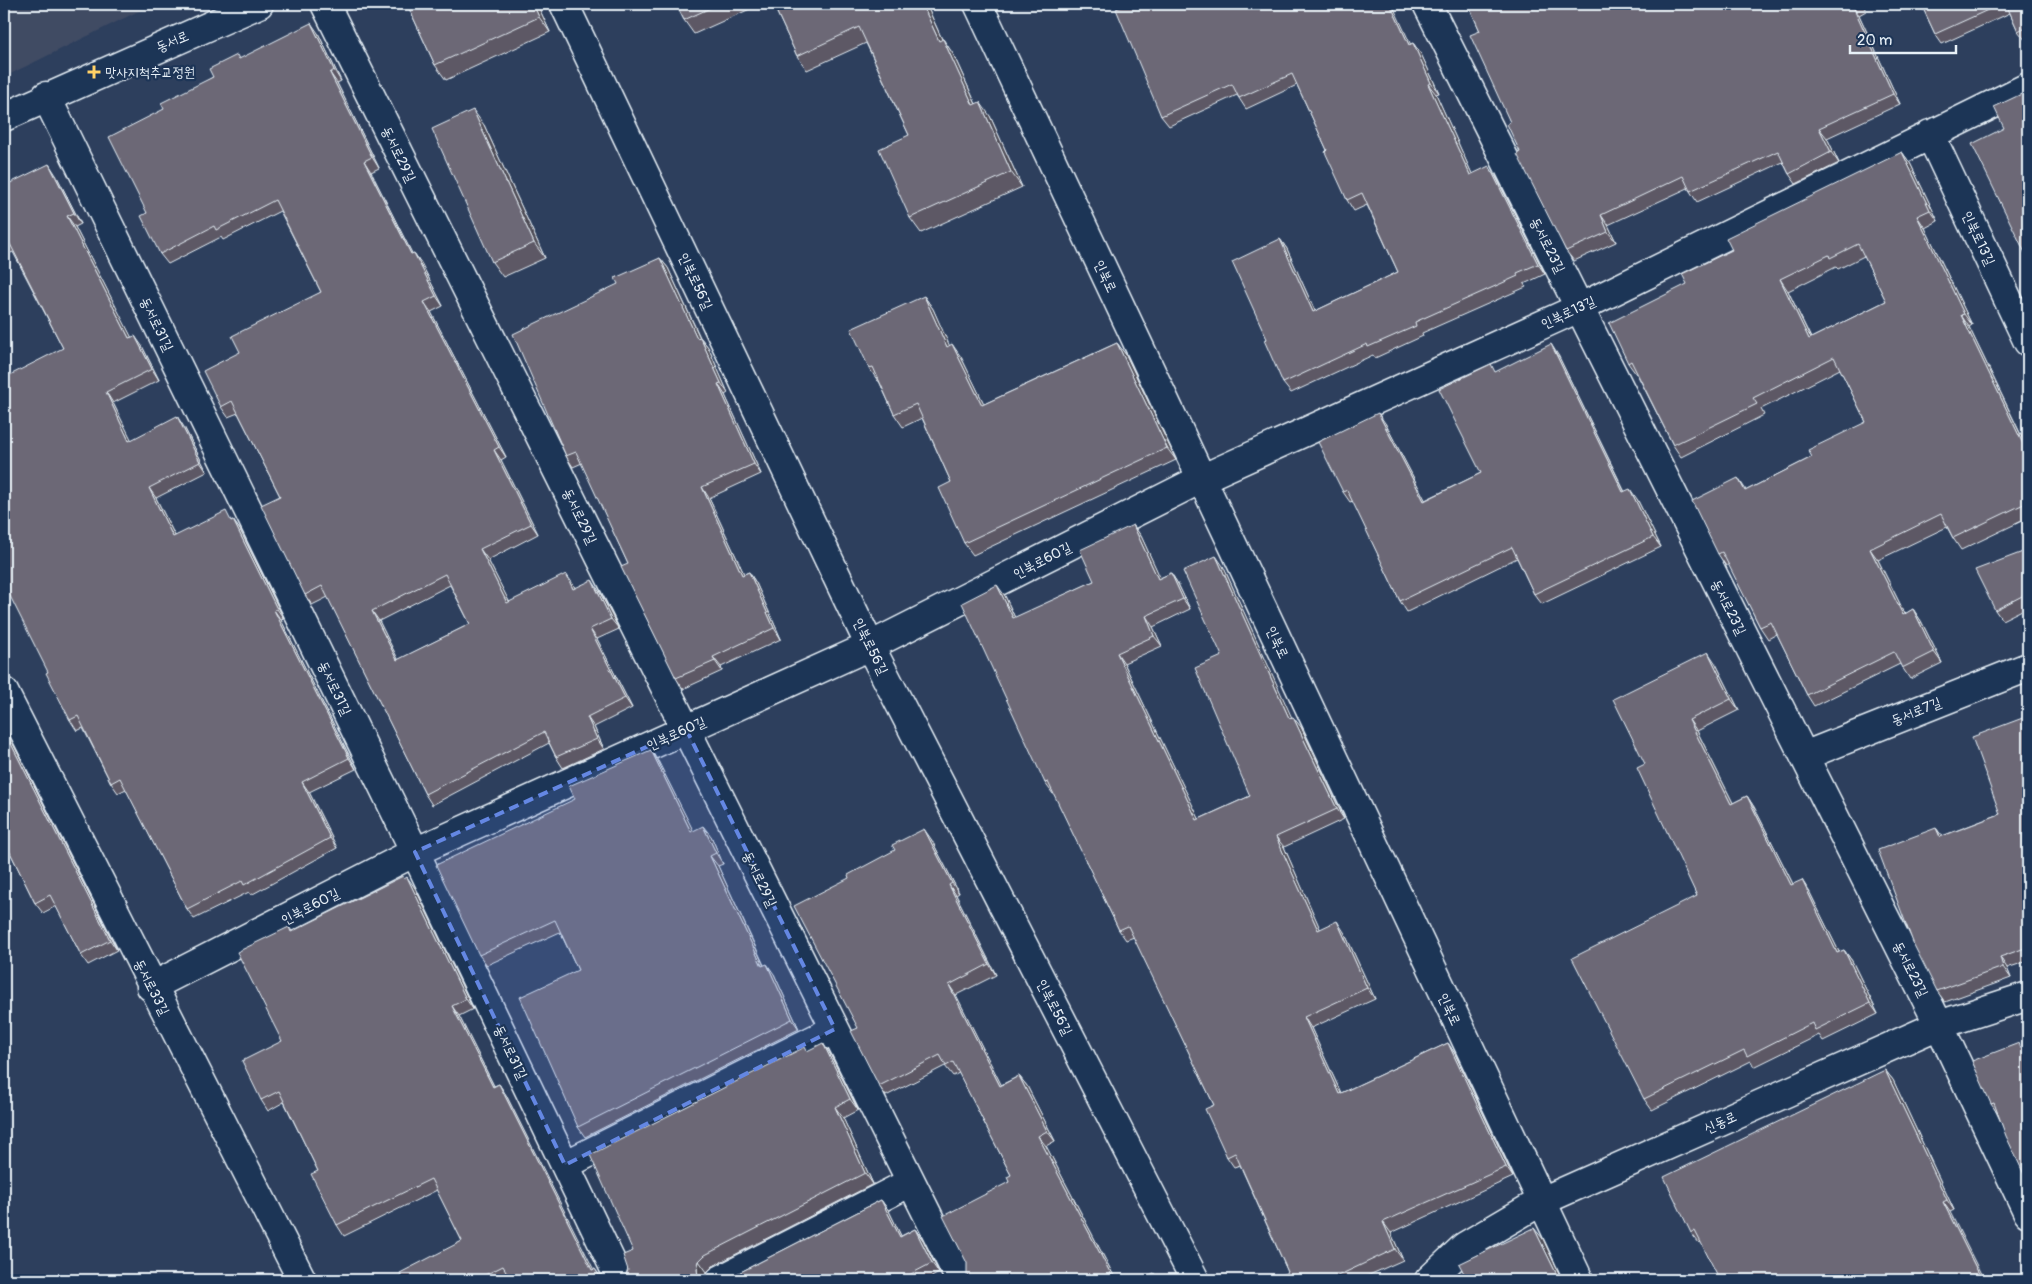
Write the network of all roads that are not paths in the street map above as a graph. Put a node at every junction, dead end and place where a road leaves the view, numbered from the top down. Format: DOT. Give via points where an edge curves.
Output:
graph roads {
  1 [pos="259,4"];
  2 [pos="324,4"];
  3 [pos="564,4"];
  4 [pos="978,4"];
  5 [pos="1427,4"];
  6 [pos="2028,86"];
  7 [pos="46,96"];
  8 [pos="4,117"];
  9 [pos="1930,134"];
  10 [pos="1579,308"];
  11 [pos="2028,342"];
  12 [pos="1201,479"];
  13 [pos="870,646"];
  14 [pos="2028,667"];
  15 [pos="4,692"];
  16 [pos="686,729"];
  17 [pos="1804,756"];
  18 [pos="415,852"];
  19 [pos="151,987"];
  20 [pos="2028,996"];
  21 [pos="1939,1025"];
  22 [pos="835,1029"];
  23 [pos="565,1165"];
  24 [pos="911,1182"];
  25 [pos="1540,1202"];
  26 [pos="2028,1213"];
  27 [pos="302,1280"];
  28 [pos="620,1280"];
  29 [pos="720,1280"];
  30 [pos="960,1280"];
  31 [pos="1196,1280"];
  32 [pos="1429,1280"];
  33 [pos="1579,1280"];
  1 -- 7 [label="street, 동서로"];
  2 -- 16 [label="street, 동서로29길"];
  3 -- 13 [label="street, 인북로56길"];
  4 -- 12 [label="street, 인북로"];
  5 -- 10 [label="street, 동서로23길"];
  6 -- 9 [label="street, 인북로13길"];
  7 -- 8 [label="street, 동서로"];
  7 -- 18 [label="street, 동서로31길"];
  9 -- 10 [label="street, 인북로13길"];
  9 -- 11 [label="street, 인북로13길"];
  10 -- 12 [label="street, 인북로13길"];
  10 -- 17 [label="street, 동서로23길"];
  12 -- 13 [label="street, 인북로60길"];
  12 -- 25 [label="street, 인북로"];
  13 -- 16 [label="street, 인북로60길"];
  13 -- 31 [label="street, 인북로56길"];
  14 -- 17 [label="street, 동서로7길"];
  15 -- 19 [label="street, 동서로33길"];
  16 -- 18 [label="street, 인북로60길"];
  16 -- 22 [label="street, 동서로29길"];
  17 -- 21 [label="street, 동서로23길"];
  18 -- 19 [label="street, 인북로60길"];
  18 -- 23 [label="street, 동서로31길"];
  19 -- 27 [label="street, 동서로33길"];
  20 -- 21 [label="street, 신동로"];
  21 -- 25 [label="street, 신동로"];
  21 -- 26 [label="street, 동서로23길"];
  22 -- 23 [label="street"];
  22 -- 24 [label="street, 동서로29길"];
  23 -- 28 [label="street, 동서로31길"];
  24 -- 29 [label="street"];
  24 -- 30 [label="street, 동서로29길"];
  25 -- 32 [label="street, 신동로" via="1466,1246"];
  25 -- 33 [label="street, 인북로"];
}
